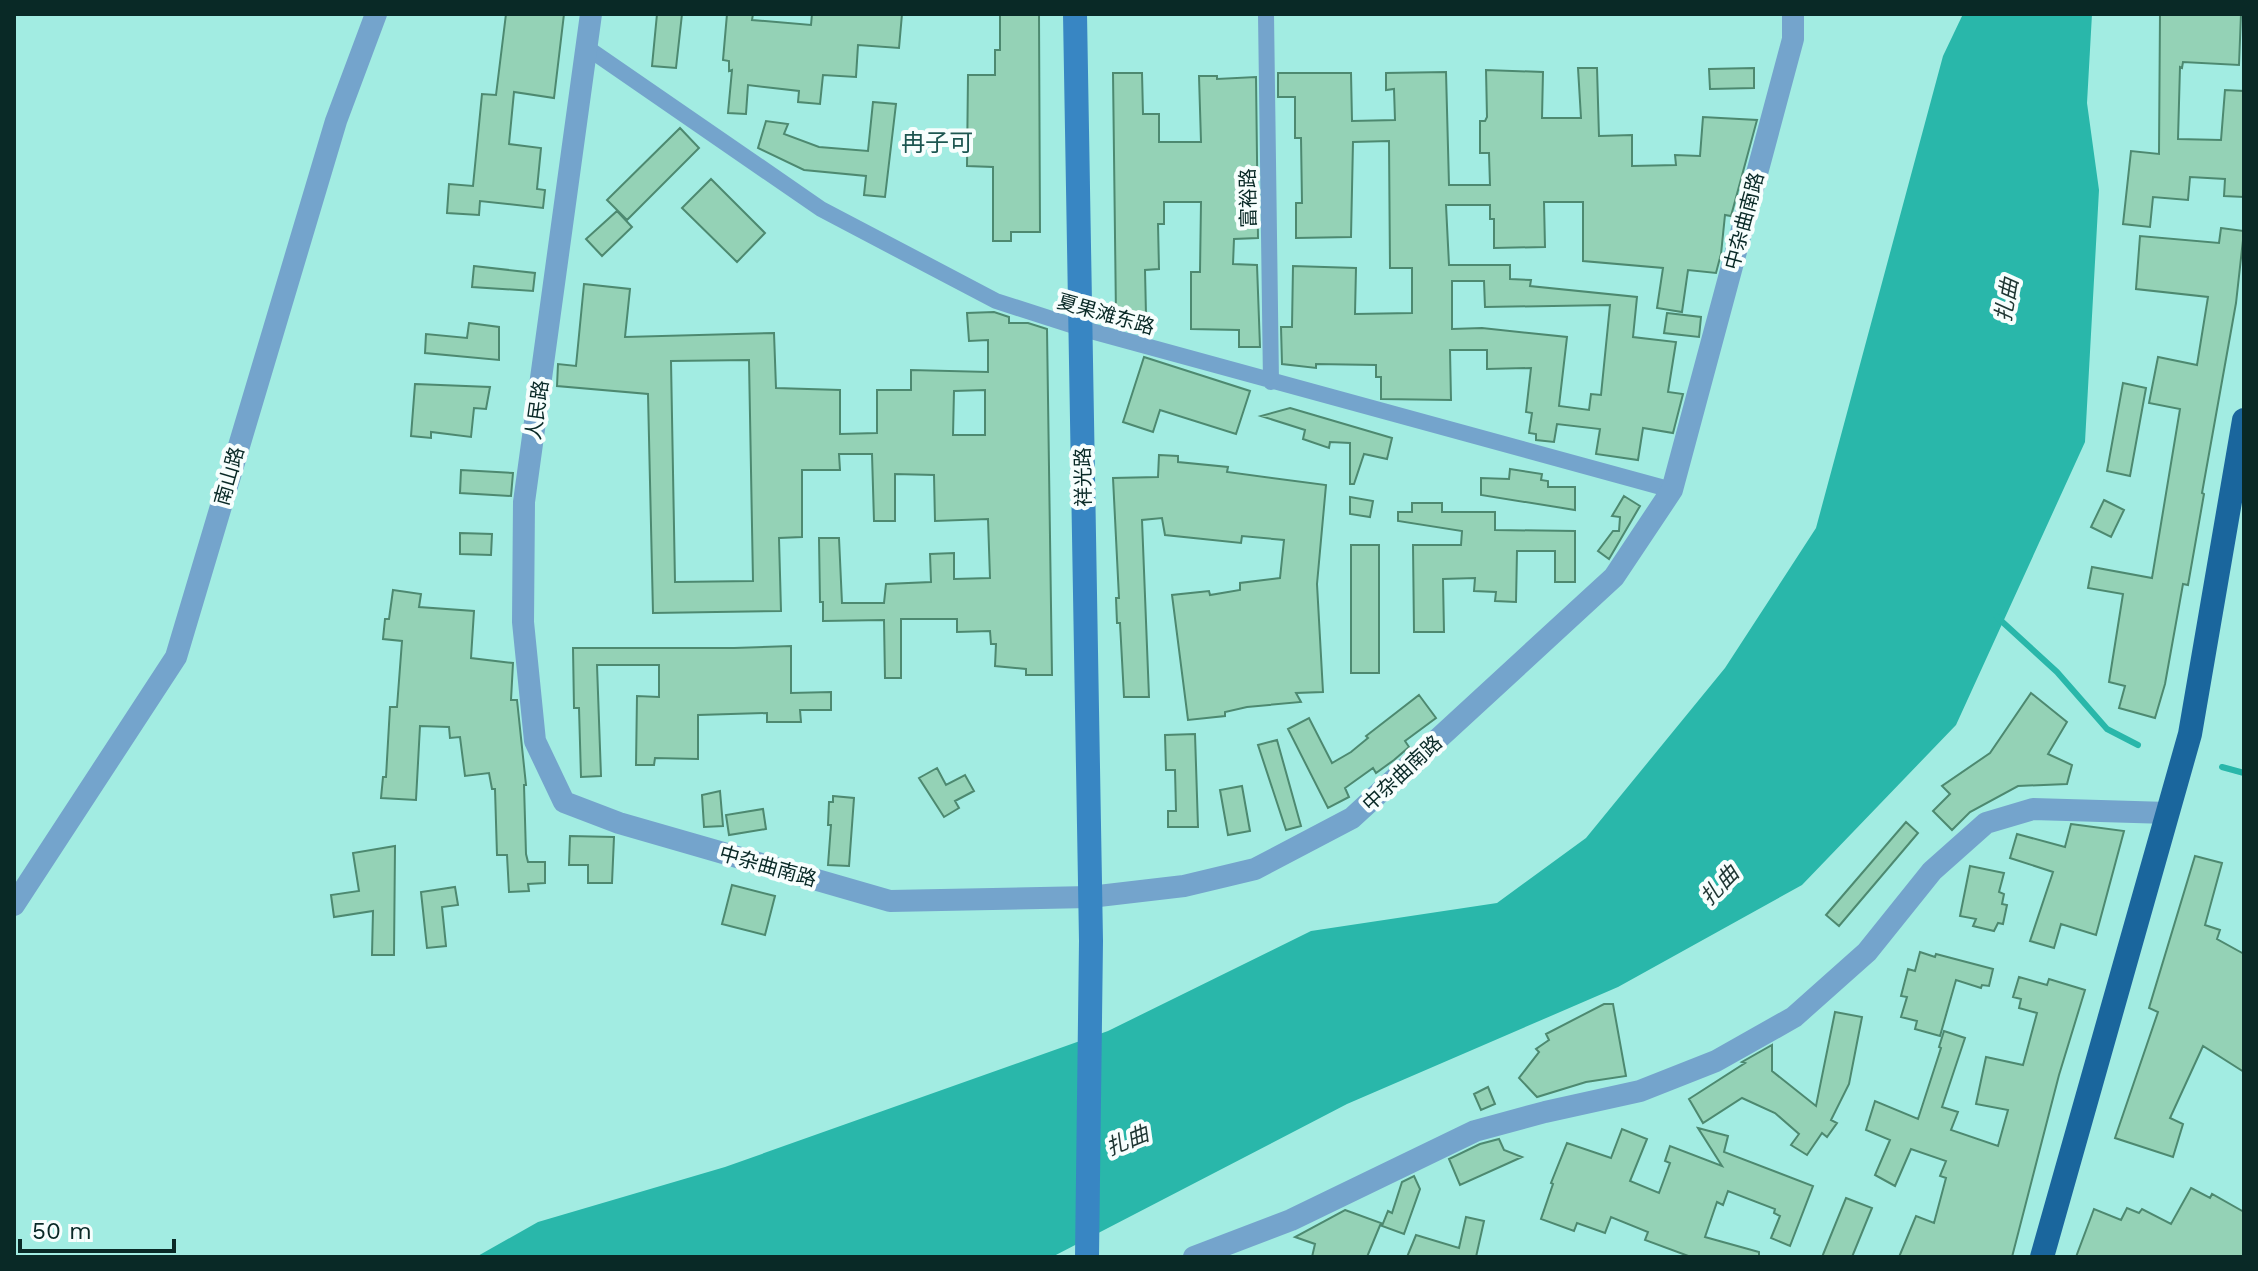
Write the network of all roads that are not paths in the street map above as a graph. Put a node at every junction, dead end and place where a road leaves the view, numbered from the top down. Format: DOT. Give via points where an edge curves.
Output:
graph roads {
  1 [pos="376,14"];
  2 [pos="591,14"];
  3 [pos="1075,14"];
  4 [pos="1266,14"];
  5 [pos="1793,14"];
  6 [pos="586,47"];
  7 [pos="1080,328"];
  8 [pos="1271,382"];
  9 [pos="2244,420"];
  10 [pos="1672,490"];
  11 [pos="564,802"];
  12 [pos="2168,813"];
  13 [pos="1090,897"];
  14 [pos="14,905"];
  15 [pos="1087,1257"];
  16 [pos="1194,1257"];
  17 [pos="2042,1257"];
  1 -- 14 [label="street, 南山路" via="336,121 176,657"];
  2 -- 6 [label="street, 人民路"];
  3 -- 7 [label="main road, 祥光路"];
  4 -- 8 [label="street, 富裕路"];
  5 -- 10 [label="street, 中杂曲南路" via="1793,39"];
  6 -- 7 [label="street, 夏果滩东路" via="821,209 996,301"];
  6 -- 11 [label="street, 人民路" via="524,502 523,622 535,741"];
  7 -- 8 [label="street, 夏果滩东路"];
  7 -- 13 [label="main road, 祥光路"];
  8 -- 10 [label="street, 夏果滩东路"];
  9 -- 12 [label="highway" via="2190,734"];
  10 -- 13 [label="street, 中杂曲南路" via="1614,577 1352,818 1255,869 1184,886"];
  11 -- 13 [label="street, 中杂曲南路" via="619,823 890,901"];
  12 -- 16 [label="street" via="2033,809 1986,823 1932,871 1867,952 1794,1017 1716,1061 1640,1091 1475,1131 1291,1220"];
  12 -- 17 [label="highway"];
  13 -- 15 [label="main road, 祥光路"];
}
